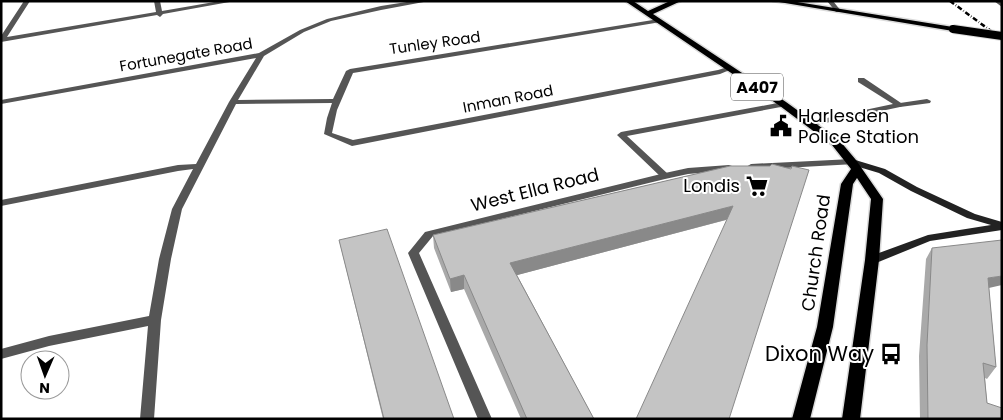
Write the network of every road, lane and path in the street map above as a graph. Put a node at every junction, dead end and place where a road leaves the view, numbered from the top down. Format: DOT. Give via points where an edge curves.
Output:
graph roads {
  1 [pos="27,1"];
  2 [pos="157,1"];
  3 [pos="232,1"];
  4 [pos="426,1"];
  5 [pos="678,1"];
  6 [pos="776,1"];
  7 [pos="830,1"];
  8 [pos="997,1"];
  9 [pos="631,3"];
  10 [pos="1002,5"];
  11 [pos="657,8"];
  12 [pos="838,11"];
  13 [pos="648,14"];
  14 [pos="160,15"];
  15 [pos="659,21"];
  16 [pos="1002,36"];
  17 [pos="2,40"];
  18 [pos="261,56"];
  19 [pos="728,69"];
  20 [pos="860,80"];
  21 [pos="337,101"];
  22 [pos="927,101"];
  23 [pos="1,102"];
  24 [pos="233,102"];
  25 [pos="783,104"];
  26 [pos="900,105"];
  27 [pos="811,124"];
  28 [pos="200,166"];
  29 [pos="854,166"];
  30 [pos="665,176"];
  31 [pos="1,203"];
  32 [pos="1002,226"];
  33 [pos="872,260"];
  34 [pos="155,320"];
  35 [pos="1,354"];
  36 [pos="147,419"];
  37 [pos="485,419"];
  38 [pos="801,419"];
  39 [pos="851,419"];
  1 -- 17 [label="street"];
  2 -- 14 [label="street"];
  3 -- 14 [label="street"];
  4 -- 18 [label="street, Fortunegate Road" via="329,20 295,35"];
  5 -- 11 [label="main road"];
  6 -- 12 [label="main road"];
  7 -- 12 [label="street"];
  8 -- 10 [label="street"];
  9 -- 11 [label="main road"];
  9 -- 13 [label="main road, A407"];
  11 -- 13 [label="main road"];
  12 -- 16 [label="main road, bridge"];
  13 -- 15 [label="main road, A407"];
  14 -- 17 [label="street"];
  15 -- 19 [label="main road, A407"];
  15 -- 21 [label="street, Tunley Road" via="350,71"];
  18 -- 23 [label="street, Fortunegate Road"];
  18 -- 24 [label="street"];
  19 -- 21 [label="street, Inman Road" via="352,143 328,134"];
  19 -- 25 [label="main road, A407"];
  20 -- 26 [label="street"];
  21 -- 24 [label="street"];
  22 -- 26 [label="street"];
  24 -- 28 [label="street"];
  25 -- 27 [label="main road, A407"];
  25 -- 30 [label="street" via="621,136"];
  26 -- 27 [label="street"];
  27 -- 29 [label="main road, A407" via="836,143"];
  28 -- 31 [label="street"];
  28 -- 34 [label="street" via="177,210"];
  29 -- 30 [label="street, West Ella Road" via="688,171"];
  29 -- 32 [label="street" via="882,172 971,216"];
  29 -- 33 [label="main road, A407" via="877,199"];
  29 -- 38 [label="main road, Church Road" via="846,184 825,327"];
  30 -- 37 [label="street, West Ella Road" via="429,234 413,253"];
  32 -- 33 [label="street" via="928,238"];
  33 -- 39 [label="main road, A407"];
  34 -- 35 [label="street"];
  34 -- 36 [label="street"];
}
